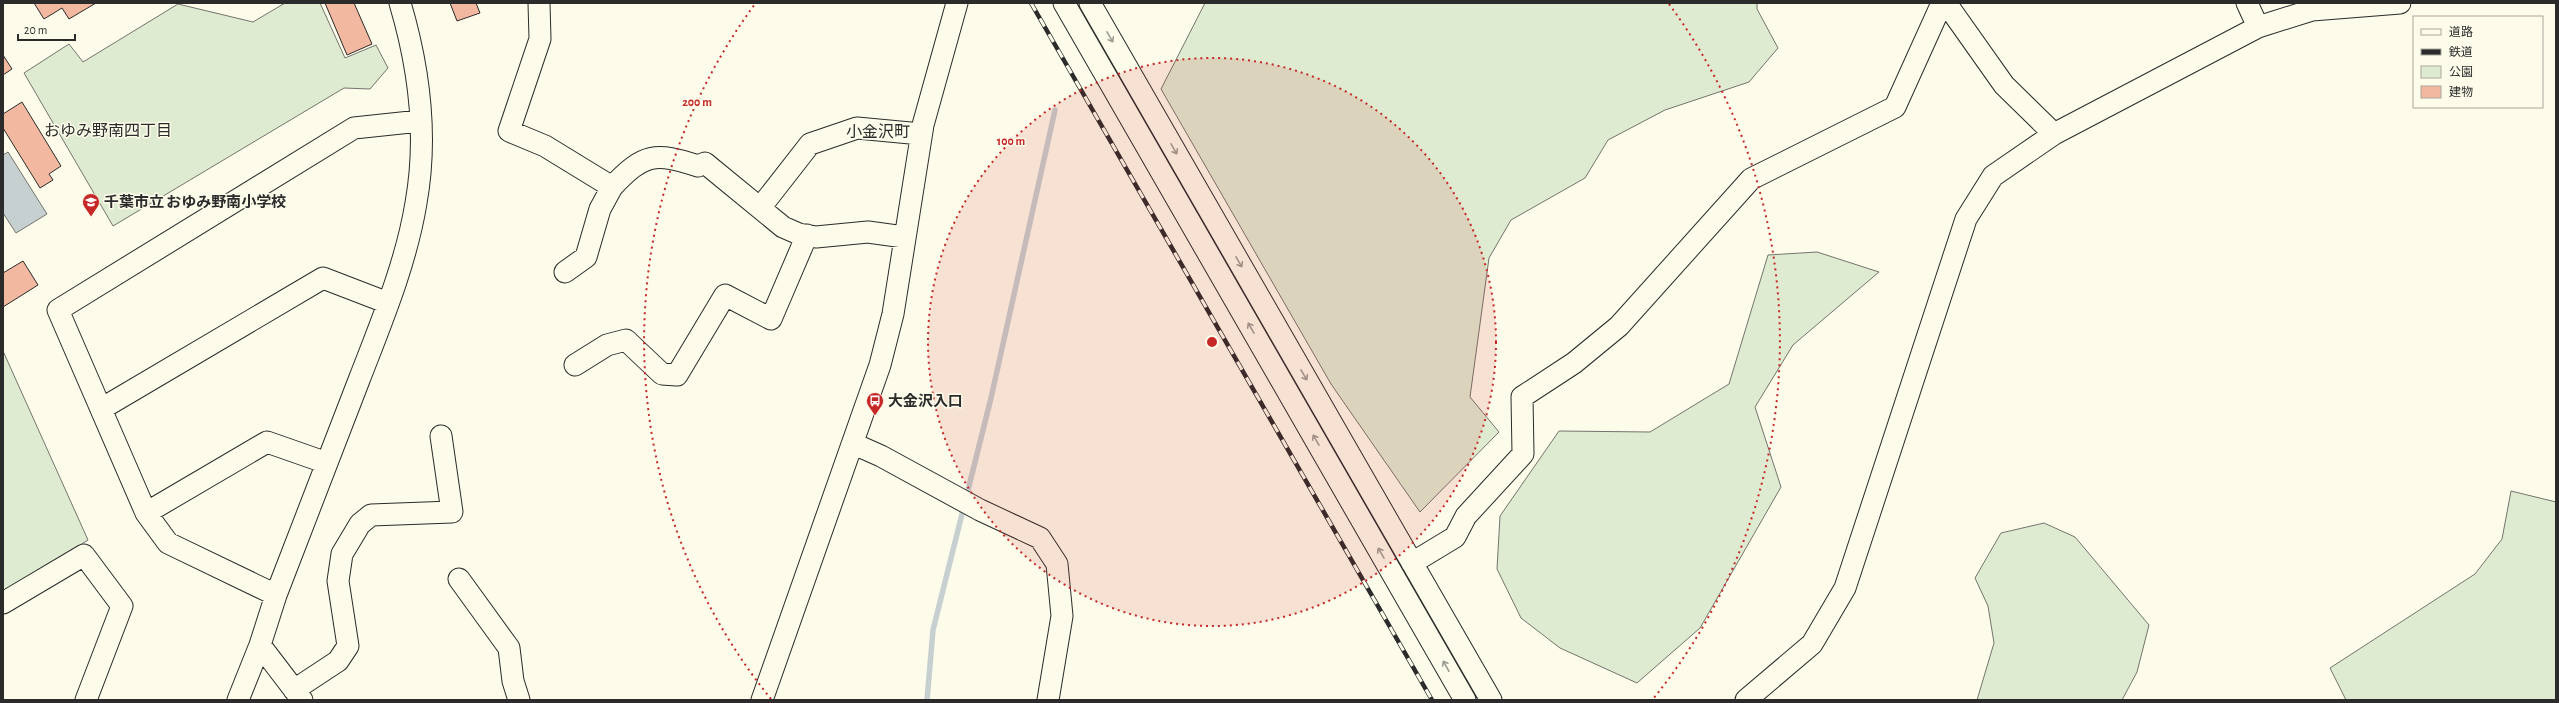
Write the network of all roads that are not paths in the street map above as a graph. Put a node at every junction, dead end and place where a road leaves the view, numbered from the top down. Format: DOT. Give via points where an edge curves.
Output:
graph roads {
  1 [pos="400,3"];
  2 [pos="539,3"];
  3 [pos="957,3"];
  4 [pos="1064,3"];
  5 [pos="1090,3"];
  6 [pos="1942,3"];
  7 [pos="1946,3"];
  8 [pos="2247,3"];
  9 [pos="2400,3"];
  10 [pos="2314,7"];
  11 [pos="2258,27"];
  12 [pos="420,121"];
  13 [pos="921,134"];
  14 [pos="2054,134"];
  15 [pos="612,187"];
  16 [pos="760,208"];
  17 [pos="807,235"];
  18 [pos="904,237"];
  19 [pos="565,272"];
  20 [pos="388,303"];
  21 [pos="576,365"];
  22 [pos="101,409"];
  23 [pos="441,436"];
  24 [pos="854,444"];
  25 [pos="327,463"];
  26 [pos="146,513"];
  27 [pos="1412,562"];
  28 [pos="459,580"];
  29 [pos="276,595"];
  30 [pos="3,603"];
  31 [pos="260,645"];
  32 [pos="298,695"];
  33 [pos="86,700"];
  34 [pos="238,700"];
  35 [pos="519,700"];
  36 [pos="762,700"];
  37 [pos="1048,700"];
  38 [pos="1465,700"];
  39 [pos="1491,700"];
  40 [pos="1746,700"];
  1 -- 12 [label="street" via="418,76"];
  2 -- 15 [label="street" via="540,39 509,131 545,146"];
  3 -- 13 [label="street"];
  38 -- 4 [label="street, one-way"];
  5 -- 27 [label="street, one-way"];
  6 -- 27 [label="street" via="1896,107 1751,178 1619,326 1574,363 1522,397 1523,454 1466,516 1455,537"];
  7 -- 14 [label="street" via="2004,85"];
  8 -- 11 [label="street"];
  9 -- 10 [label="street"];
  10 -- 11 [label="street"];
  11 -- 14 [label="street"];
  12 -- 20 [label="street" via="416,202 409,237"];
  12 -- 22 [label="street" via="354,128 58,310"];
  13 -- 16 [label="street" via="857,128 810,144"];
  13 -- 18 [label="street"];
  14 -- 40 [label="street" via="1993,176 1966,219 1845,588 1812,644"];
  15 -- 16 [label="street" via="628,170 650,158 668,156 698,166 705,163"];
  15 -- 19 [label="street" via="600,208 586,257"];
  16 -- 17 [label="street" via="783,227"];
  17 -- 18 [label="street" via="816,237 868,232"];
  17 -- 21 [label="street" via="771,319 725,295 677,374 662,374 626,340 607,345"];
  18 -- 24 [label="street" via="893,314 880,365"];
  20 -- 22 [label="street" via="323,278"];
  20 -- 25 [label="street"];
  22 -- 26 [label="street"];
  23 -- 32 [label="street" via="452,512 371,515 360,524 342,554 338,581 348,646 338,661"];
  24 -- 36 [label="street"];
  24 -- 37 [label="street" via="980,510 1040,538 1057,564 1062,616"];
  25 -- 26 [label="street" via="267,442"];
  25 -- 29 [label="street"];
  26 -- 29 [label="street" via="168,543"];
  27 -- 39 [label="street"];
  28 -- 35 [label="street" via="509,648 513,681"];
  29 -- 31 [label="street"];
  30 -- 33 [label="street" via="84,555 122,606"];
  31 -- 32 [label="street"];
  31 -- 34 [label="street"];
}
